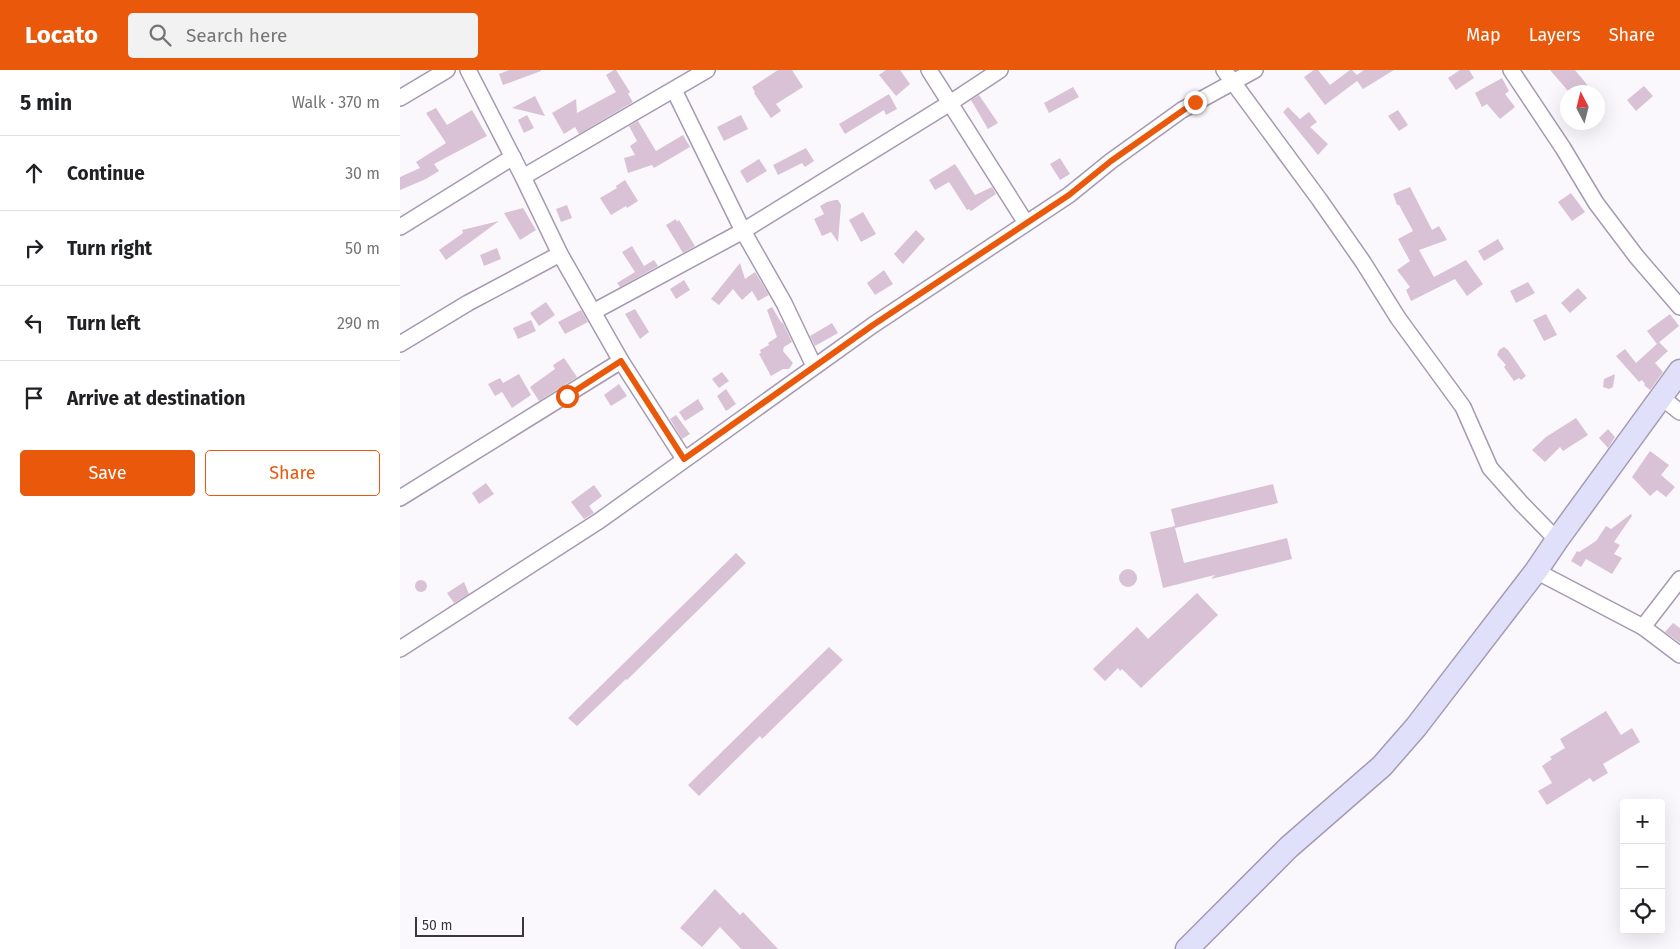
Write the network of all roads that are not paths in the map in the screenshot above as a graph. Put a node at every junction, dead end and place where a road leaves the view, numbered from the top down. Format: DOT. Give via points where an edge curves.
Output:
graph roads {
  1 [pos="447,70"];
  2 [pos="468,70"];
  3 [pos="707,70"];
  4 [pos="929,70"];
  5 [pos="1000,70"];
  6 [pos="1224,70"];
  7 [pos="1255,70"];
  8 [pos="1511,70"];
  9 [pos="1234,82"];
  10 [pos="674,90"];
  11 [pos="400,98"];
  12 [pos="950,103"];
  13 [pos="513,157"];
  14 [pos="523,177"];
  15 [pos="1026,223"];
  16 [pos="400,227"];
  17 [pos="743,231"];
  18 [pos="560,254"];
  19 [pos="1680,307"];
  20 [pos="593,312"];
  21 [pos="400,344"];
  22 [pos="621,361"];
  23 [pos="814,366"];
  24 [pos="1680,371"];
  25 [pos="1661,396"];
  26 [pos="1680,412"];
  27 [pos="684,459"];
  28 [pos="400,498"];
  29 [pos="1557,540"];
  30 [pos="1536,572"];
  31 [pos="1680,579"];
  32 [pos="1643,627"];
  33 [pos="400,649"];
  34 [pos="1680,655"];
  35 [pos="1187,949"];
  1 -- 11 [label="street"];
  2 -- 13 [label="street"];
  3 -- 10 [label="street"];
  4 -- 12 [label="street"];
  5 -- 12 [label="street"];
  6 -- 9 [label="street"];
  7 -- 9 [label="street"];
  8 -- 19 [label="street" via="1596,204"];
  9 -- 15 [label="street" via="1182,110 1069,195"];
  9 -- 29 [label="street" via="1463,407 1490,468"];
  10 -- 14 [label="street"];
  10 -- 17 [label="street"];
  12 -- 15 [label="street"];
  12 -- 17 [label="street"];
  13 -- 14 [label="street"];
  13 -- 16 [label="street"];
  14 -- 18 [label="street"];
  15 -- 23 [label="street"];
  17 -- 20 [label="street"];
  17 -- 23 [label="street" via="784,303"];
  18 -- 20 [label="street"];
  18 -- 21 [label="street"];
  20 -- 22 [label="street"];
  22 -- 27 [label="street"];
  22 -- 28 [label="street"];
  23 -- 27 [label="street"];
  24 -- 25 [label="street"];
  25 -- 26 [label="street"];
  25 -- 29 [label="street"];
  27 -- 33 [label="street" via="599,521"];
  29 -- 30 [label="street"];
  30 -- 32 [label="street"];
  30 -- 35 [label="street" via="1382,766 1289,847"];
  31 -- 32 [label="street"];
  32 -- 34 [label="street"];
}
